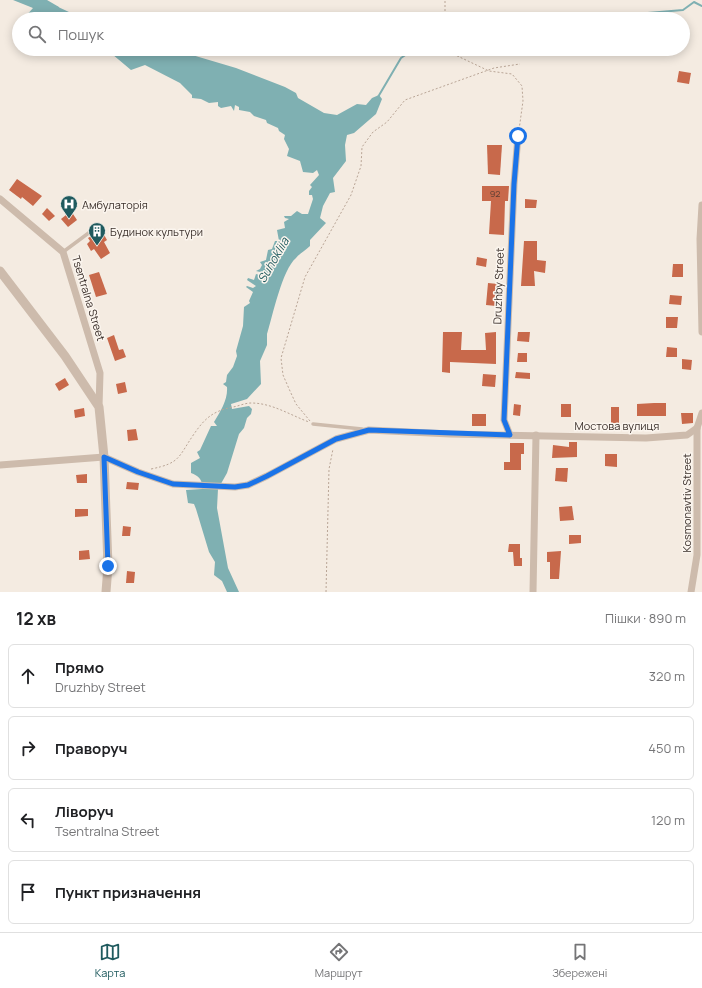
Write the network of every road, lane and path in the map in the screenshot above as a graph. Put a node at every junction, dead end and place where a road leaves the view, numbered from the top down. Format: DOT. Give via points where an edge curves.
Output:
graph roads {
  1 [pos="445,0"];
  2 [pos="445,12"];
  3 [pos="457,56"];
  4 [pos="520,64"];
  5 [pos="487,70"];
  6 [pos="518,136"];
  7 [pos="0,199"];
  8 [pos="702,205"];
  9 [pos="94,229"];
  10 [pos="63,252"];
  11 [pos="0,271"];
  12 [pos="702,332"];
  13 [pos="99,407"];
  14 [pos="702,413"];
  15 [pos="313,424"];
  16 [pos="697,428"];
  17 [pos="369,430"];
  18 [pos="510,435"];
  19 [pos="536,435"];
  20 [pos="336,439"];
  21 [pos="104,457"];
  22 [pos="0,465"];
  23 [pos="138,472"];
  24 [pos="106,592"];
  25 [pos="326,592"];
  26 [pos="533,592"];
  27 [pos="691,592"];
  1 -- 2 [label="path"];
  3 -- 5 [label="path"];
  4 -- 5 [label="path"];
  5 -- 6 [label="path" via="512,74 522,86 523,101"];
  5 -- 15 [label="path" via="405,100 387,122 372,132 362,147 361,166 351,195 305,277 281,358 283,375 296,404"];
  6 -- 18 [label="street, Druzhby Street" via="504,420"];
  7 -- 10 [label="street, Tsentralna Street"];
  8 -- 12 [label="street"];
  9 -- 10 [label="lane"];
  10 -- 13 [label="street, Tsentralna Street" via="100,373"];
  11 -- 13 [label="street, Tsentralna Street" via="65,356"];
  13 -- 21 [label="street, Tsentralna Street"];
  14 -- 16 [label="street, Kosmonavtiv Street"];
  15 -- 17 [label="lane"];
  15 -- 23 [label="path" via="273,407 250,403 219,410 203,421 178,460 170,465"];
  16 -- 19 [label="street, Мостова вулиця" via="687,435 646,438"];
  16 -- 27 [label="street, Kosmonavtiv Street" via="697,556"];
  17 -- 18 [label="street, Мостова вулиця"];
  17 -- 20 [label="street, Мостова вулиця"];
  18 -- 19 [label="street, Мостова вулиця"];
  19 -- 26 [label="street"];
  20 -- 23 [label="street, Мостова вулиця" via="248,485 223,487 173,484"];
  20 -- 25 [label="path" via="329,469"];
  21 -- 22 [label="street"];
  21 -- 23 [label="street, Мостова вулиця"];
  21 -- 24 [label="street, Tsentralna Street" via="108,566"];
}
